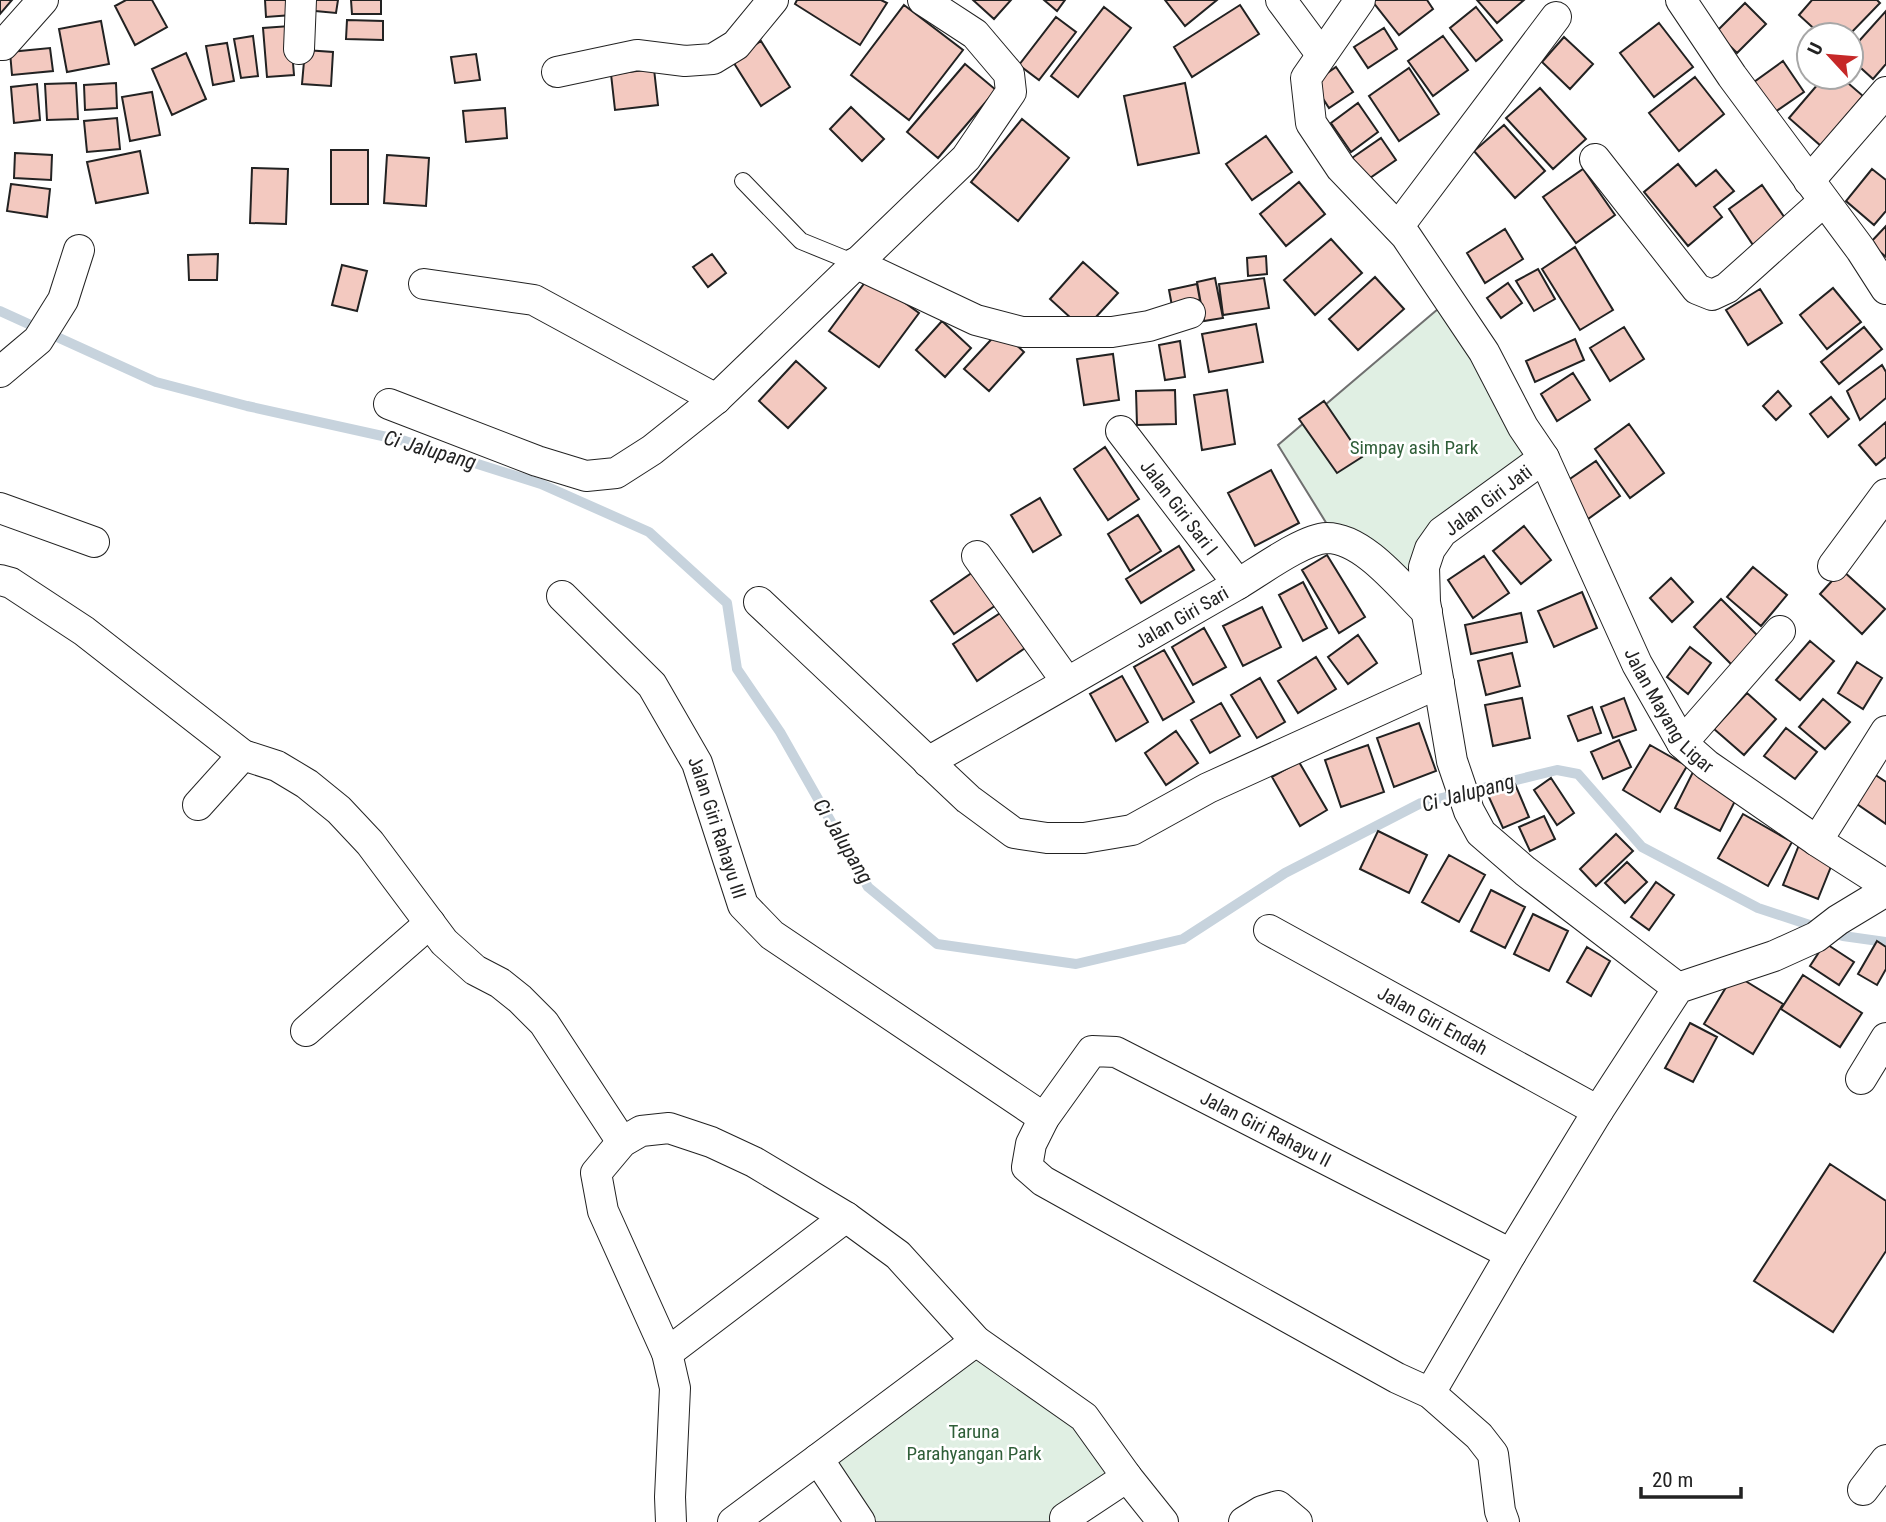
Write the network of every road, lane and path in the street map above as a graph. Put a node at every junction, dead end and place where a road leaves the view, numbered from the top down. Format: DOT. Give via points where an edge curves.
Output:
graph roads {
  1 [pos="43,0"];
  2 [pos="301,0"];
  3 [pos="773,0"];
  4 [pos="923,0"];
  5 [pos="1281,0"];
  6 [pos="1360,0"];
  7 [pos="1681,0"];
  8 [pos="1556,17"];
  9 [pos="0,45"];
  10 [pos="299,49"];
  11 [pos="1321,54"];
  12 [pos="557,72"];
  13 [pos="1886,92"];
  14 [pos="1594,159"];
  15 [pos="743,181"];
  16 [pos="1816,191"];
  17 [pos="1398,227"];
  18 [pos="79,250"];
  19 [pos="855,263"];
  20 [pos="424,284"];
  21 [pos="1886,289"];
  22 [pos="1190,313"];
  23 [pos="0,372"];
  24 [pos="716,398"];
  25 [pos="390,404"];
  26 [pos="1121,431"];
  27 [pos="1544,457"];
  28 [pos="1886,494"];
  29 [pos="0,508"];
  30 [pos="93,542"];
  31 [pos="977,556"];
  32 [pos="1833,566"];
  33 [pos="0,580"];
  34 [pos="1238,584"];
  35 [pos="562,596"];
  36 [pos="759,602"];
  37 [pos="1427,612"];
  38 [pos="1780,631"];
  39 [pos="1067,682"];
  40 [pos="1439,683"];
  41 [pos="1886,731"];
  42 [pos="1682,743"];
  43 [pos="243,755"];
  44 [pos="928,762"];
  45 [pos="198,805"];
  46 [pos="1817,841"];
  47 [pos="1886,885"];
  48 [pos="1886,891"];
  49 [pos="430,923"];
  50 [pos="1269,930"];
  51 [pos="1678,988"];
  52 [pos="306,1031"];
  53 [pos="1883,1050"];
  54 [pos="1861,1079"];
  55 [pos="1598,1111"];
  56 [pos="1044,1118"];
  57 [pos="622,1142"];
  58 [pos="846,1217"];
  59 [pos="1511,1254"];
  60 [pos="976,1340"];
  61 [pos="667,1353"];
  62 [pos="1430,1393"];
  63 [pos="818,1459"];
  64 [pos="1886,1461"];
  65 [pos="1127,1477"];
  66 [pos="1863,1490"];
  67 [pos="1064,1521"];
  68 [pos="671,1522"];
  69 [pos="733,1522"];
  70 [pos="860,1522"];
  71 [pos="1163,1522"];
  72 [pos="1244,1522"];
  73 [pos="1297,1522"];
  74 [pos="1504,1522"];
  1 -- 9 [label="street"];
  2 -- 10 [label="street"];
  3 -- 12 [label="street" via="736,45 713,60 637,55"];
  4 -- 19 [label="street" via="975,34 1009,74 1011,92 966,158"];
  5 -- 11 [label="street"];
  6 -- 11 [label="street, Jalan Giri Jati"];
  7 -- 16 [label="street"];
  8 -- 17 [label="street"];
  11 -- 17 [label="street, Jalan Giri Jati" via="1306,78 1311,123 1341,168"];
  13 -- 16 [label="street"];
  14 -- 16 [label="street" via="1697,289 1712,295 1727,288"];
  15 -- 19 [label="lane" via="801,241"];
  16 -- 21 [label="street"];
  17 -- 27 [label="street, Jalan Giri Jati" via="1484,352"];
  18 -- 23 [label="street" via="63,300 38,340"];
  19 -- 22 [label="street" via="976,320 1022,332 1112,332"];
  19 -- 24 [label="street"];
  20 -- 24 [label="street" via="534,300"];
  24 -- 25 [label="street" via="616,473 586,476"];
  26 -- 34 [label="street, Jalan Giri Sari I"];
  27 -- 37 [label="street, Jalan Giri Jati" via="1442,532 1424,566"];
  27 -- 42 [label="street, Jalan Mayang Ligar" via="1637,664"];
  28 -- 32 [label="street"];
  29 -- 30 [label="street"];
  31 -- 39 [label="street"];
  33 -- 43 [label="street" via="84,631"];
  34 -- 37 [label="street, Jalan Giri Sari" via="1305,544 1327,538 1352,544 1371,557"];
  34 -- 39 [label="street, Jalan Giri Sari"];
  35 -- 56 [label="street, Jalan Giri Rahayu III" via="652,685 697,763 743,905 772,935"];
  36 -- 44 [label="street"];
  37 -- 40 [label="street, Jalan Giri Jati"];
  38 -- 42 [label="street"];
  39 -- 44 [label="street, Jalan Giri Sari"];
  40 -- 44 [label="street" via="1220,783 1132,830 1084,838 1014,833"];
  40 -- 51 [label="street, Jalan Giri Jati" via="1452,761 1481,833"];
  41 -- 46 [label="street"];
  42 -- 46 [label="street, Jalan Mayang Ligar"];
  43 -- 45 [label="street"];
  43 -- 49 [label="street" via="276,766 339,810"];
  46 -- 47 [label="street, Jalan Mayang Ligar"];
  48 -- 51 [label="street" via="1774,956"];
  49 -- 52 [label="street"];
  49 -- 57 [label="street" via="475,970 500,983 544,1023"];
  50 -- 55 [label="street, Jalan Giri Endah"];
  51 -- 55 [label="street"];
  53 -- 54 [label="street"];
  55 -- 59 [label="street"];
  56 -- 59 [label="street, Jalan Giri Rahayu II" via="1092,1051 1116,1052"];
  56 -- 62 [label="street" via="1031,1144 1027,1167 1043,1181"];
  57 -- 58 [label="street" via="641,1131 669,1128 711,1142"];
  57 -- 61 [label="street" via="596,1173 603,1211"];
  58 -- 60 [label="street" via="898,1255"];
  58 -- 61 [label="street"];
  59 -- 62 [label="street"];
  60 -- 63 [label="street"];
  60 -- 65 [label="street" via="1084,1417"];
  61 -- 68 [label="street" via="675,1388"];
  62 -- 74 [label="street" via="1493,1454"];
  63 -- 69 [label="street"];
  63 -- 70 [label="street"];
  64 -- 66 [label="street"];
  65 -- 67 [label="street"];
  65 -- 71 [label="street"];
  72 -- 73 [label="street" via="1278,1506"];
}
